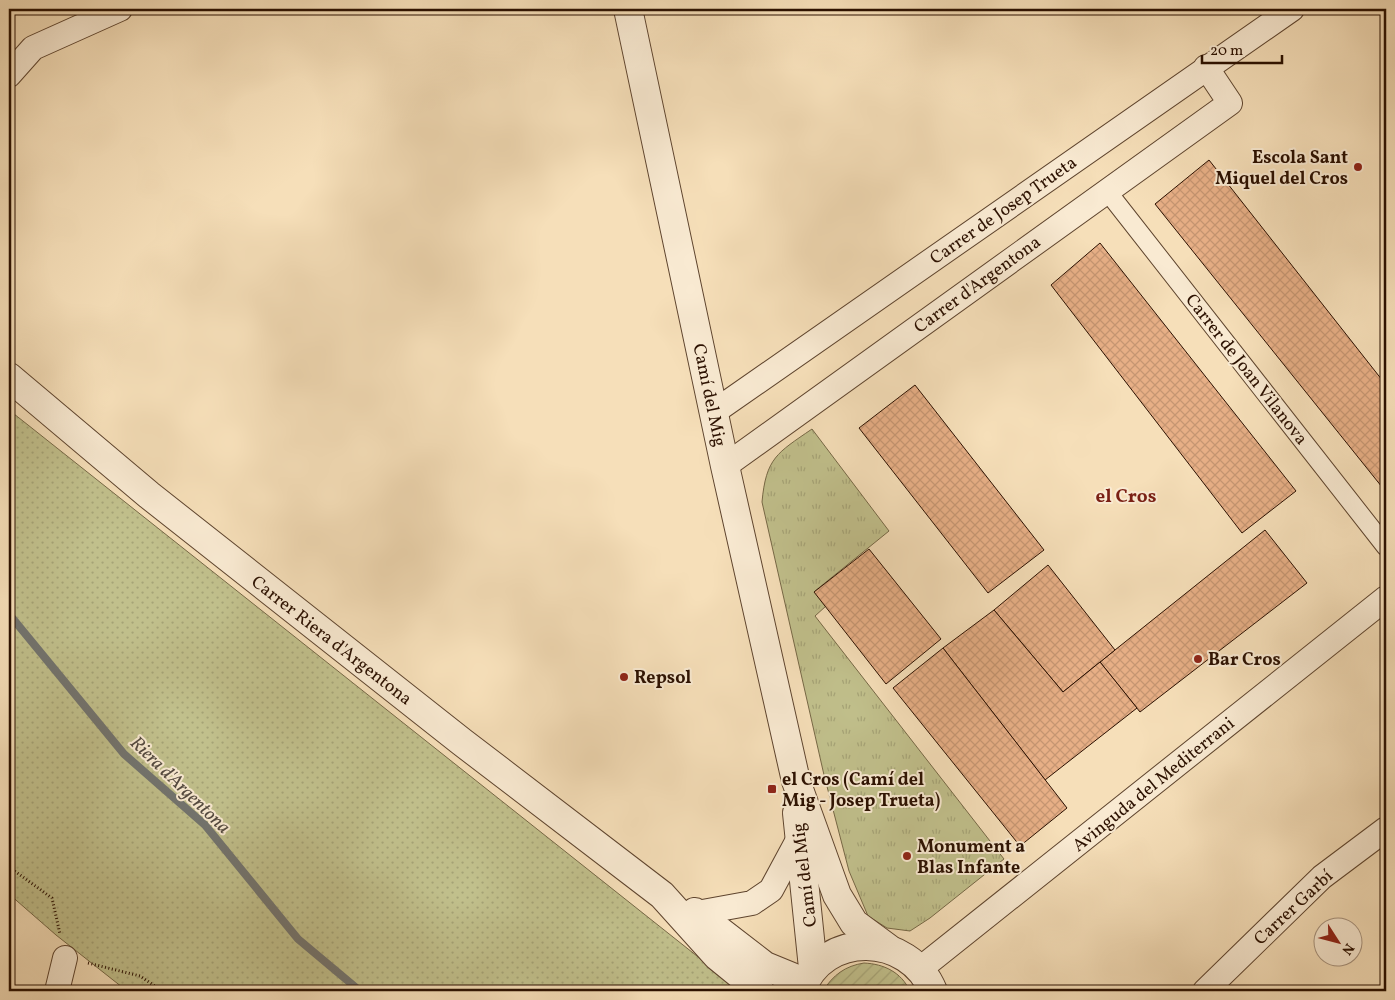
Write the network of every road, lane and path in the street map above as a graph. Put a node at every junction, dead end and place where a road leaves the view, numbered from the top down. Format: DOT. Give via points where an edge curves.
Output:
graph roads {
  1 [pos="120,9"];
  2 [pos="628,9"];
  3 [pos="1292,9"];
  4 [pos="1206,67"];
  5 [pos="9,75"];
  6 [pos="1107,191"];
  7 [pos="9,376"];
  8 [pos="714,412"];
  9 [pos="725,466"];
  10 [pos="1386,547"];
  11 [pos="1386,598"];
  12 [pos="796,781"];
  13 [pos="1386,829"];
  14 [pos="798,840"];
  15 [pos="662,895"];
  16 [pos="697,913"];
  17 [pos="888,948"];
  18 [pos="65,958"];
  19 [pos="927,980"];
  20 [pos="806,981"];
  21 [pos="57,991"];
  22 [pos="760,991"];
  23 [pos="1205,991"];
  1 -- 5 [label="street" via="33,48"];
  2 -- 8 [label="street, Camí del Mig"];
  3 -- 4 [label="street, Carrer de Josep Trueta"];
  4 -- 6 [label="street, Carrer d'Argentona" via="1230,103"];
  4 -- 8 [label="street, Carrer de Josep Trueta"];
  6 -- 9 [label="street, Carrer d'Argentona"];
  6 -- 10 [label="street, Carrer de Joan Vilanova"];
  7 -- 15 [label="street, Carrer Riera d'Argentona" via="157,501"];
  8 -- 9 [label="street, Camí del Mig"];
  9 -- 12 [label="street, Camí del Mig"];
  11 -- 19 [label="street, Avinguda del Mediterrani"];
  12 -- 14 [label="street, Camí del Mig"];
  12 -- 17 [label="street, Camí del Mig" via="838,895 854,923"];
  13 -- 23 [label="street, Carrer Garbí" via="1322,877"];
  14 -- 16 [label="street" via="771,890 752,903"];
  14 -- 20 [label="street, Camí del Mig"];
  15 -- 16 [label="street, Carrer Riera d'Argentona"];
  15 -- 22 [label="street, Carrer Riera d'Argentona" via="717,956"];
  16 -- 20 [label="street, Carrer Riera d'Argentona" via="765,966"];
  17 -- 19 [label="street" via="906,956"];
  17 -- 20 [label="street" via="861,945 835,952"];
  18 -- 21 [label="street"];
}
